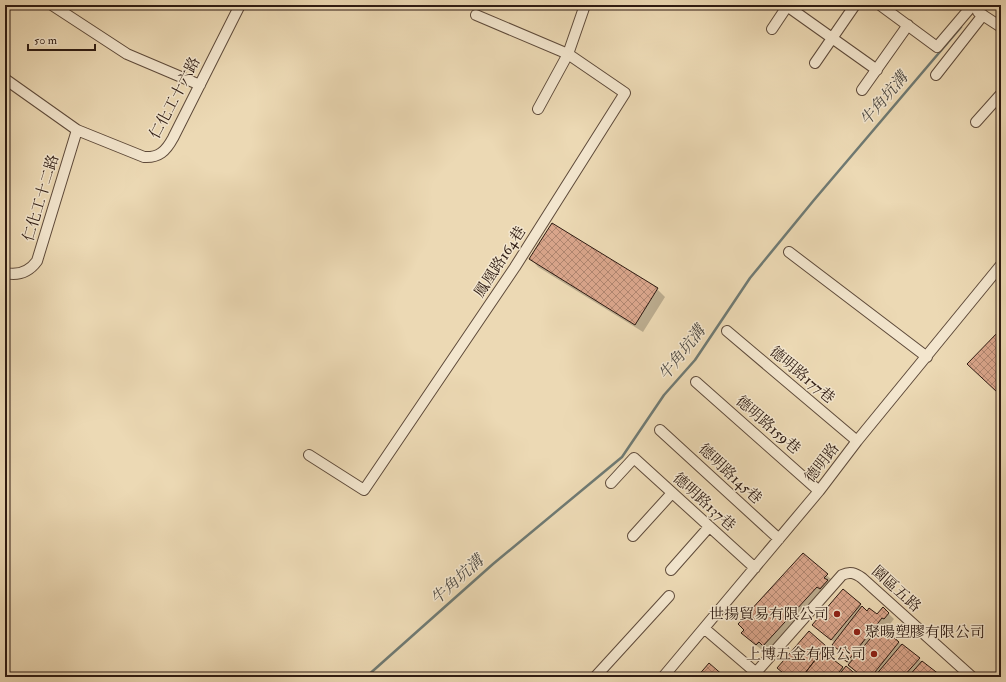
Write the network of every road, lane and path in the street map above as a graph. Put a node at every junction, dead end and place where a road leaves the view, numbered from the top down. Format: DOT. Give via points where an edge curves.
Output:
graph roads {
  1 [pos="52,5"];
  2 [pos="240,5"];
  3 [pos="585,5"];
  4 [pos="855,5"];
  5 [pos="880,5"];
  6 [pos="788,6"];
  7 [pos="970,6"];
  8 [pos="983,15"];
  9 [pos="476,16"];
  10 [pos="908,25"];
  11 [pos="1001,27"];
  12 [pos="772,29"];
  13 [pos="832,38"];
  14 [pos="568,54"];
  15 [pos="815,63"];
  16 [pos="877,70"];
  17 [pos="936,75"];
  18 [pos="5,79"];
  19 [pos="200,85"];
  20 [pos="862,90"];
  21 [pos="1001,94"];
  22 [pos="538,109"];
  23 [pos="976,122"];
  24 [pos="77,130"];
  25 [pos="789,252"];
  26 [pos="1001,265"];
  27 [pos="5,273"];
  28 [pos="727,331"];
  29 [pos="926,357"];
  30 [pos="696,382"];
  31 [pos="660,430"];
  32 [pos="857,441"];
  33 [pos="309,455"];
  34 [pos="611,483"];
  35 [pos="819,491"];
  36 [pos="672,493"];
  37 [pos="709,527"];
  38 [pos="633,536"];
  39 [pos="779,539"];
  40 [pos="755,568"];
  41 [pos="671,570"];
  42 [pos="669,596"];
  43 [pos="705,629"];
  44 [pos="756,676"];
  45 [pos="595,677"];
  46 [pos="663,677"];
  47 [pos="972,677"];
  1 -- 19 [label="street" via="127,54"];
  2 -- 19 [label="street, 仁化工十六路"];
  3 -- 14 [label="street"];
  4 -- 13 [label="street"];
  5 -- 10 [label="street"];
  6 -- 12 [label="street"];
  6 -- 13 [label="street"];
  7 -- 8 [label="street"];
  7 -- 10 [label="street" via="937,47"];
  8 -- 11 [label="street"];
  8 -- 17 [label="street"];
  9 -- 14 [label="street"];
  10 -- 16 [label="street"];
  13 -- 15 [label="street"];
  13 -- 16 [label="street"];
  14 -- 22 [label="street"];
  14 -- 33 [label="street, 鳳凰路164巷" via="625,93 515,267 364,490"];
  16 -- 20 [label="street"];
  18 -- 24 [label="street, 仁化工十六路"];
  19 -- 24 [label="street, 仁化工十六路" via="169,145 165,151 155,156 144,157"];
  21 -- 23 [label="street"];
  24 -- 27 [label="street, 仁化工十二路" via="37,261 24,273"];
  25 -- 29 [label="street"];
  26 -- 29 [label="street, 德明路"];
  28 -- 32 [label="street, 德明路177巷"];
  29 -- 32 [label="street, 德明路"];
  30 -- 35 [label="street, 德明路159巷"];
  31 -- 39 [label="street, 德明路145巷"];
  32 -- 35 [label="street, 德明路"];
  34 -- 36 [label="street, 德明路137巷" via="634,458"];
  35 -- 39 [label="street, 德明路"];
  36 -- 37 [label="street, 德明路137巷"];
  36 -- 38 [label="street"];
  37 -- 40 [label="street, 德明路137巷"];
  37 -- 41 [label="street"];
  39 -- 40 [label="street, 德明路"];
  40 -- 43 [label="street, 德明路"];
  42 -- 45 [label="street"];
  43 -- 44 [label="street"];
  43 -- 46 [label="street, 德明路"];
  44 -- 47 [label="street, 園區五路" via="842,575 852,572 862,578"];
}
